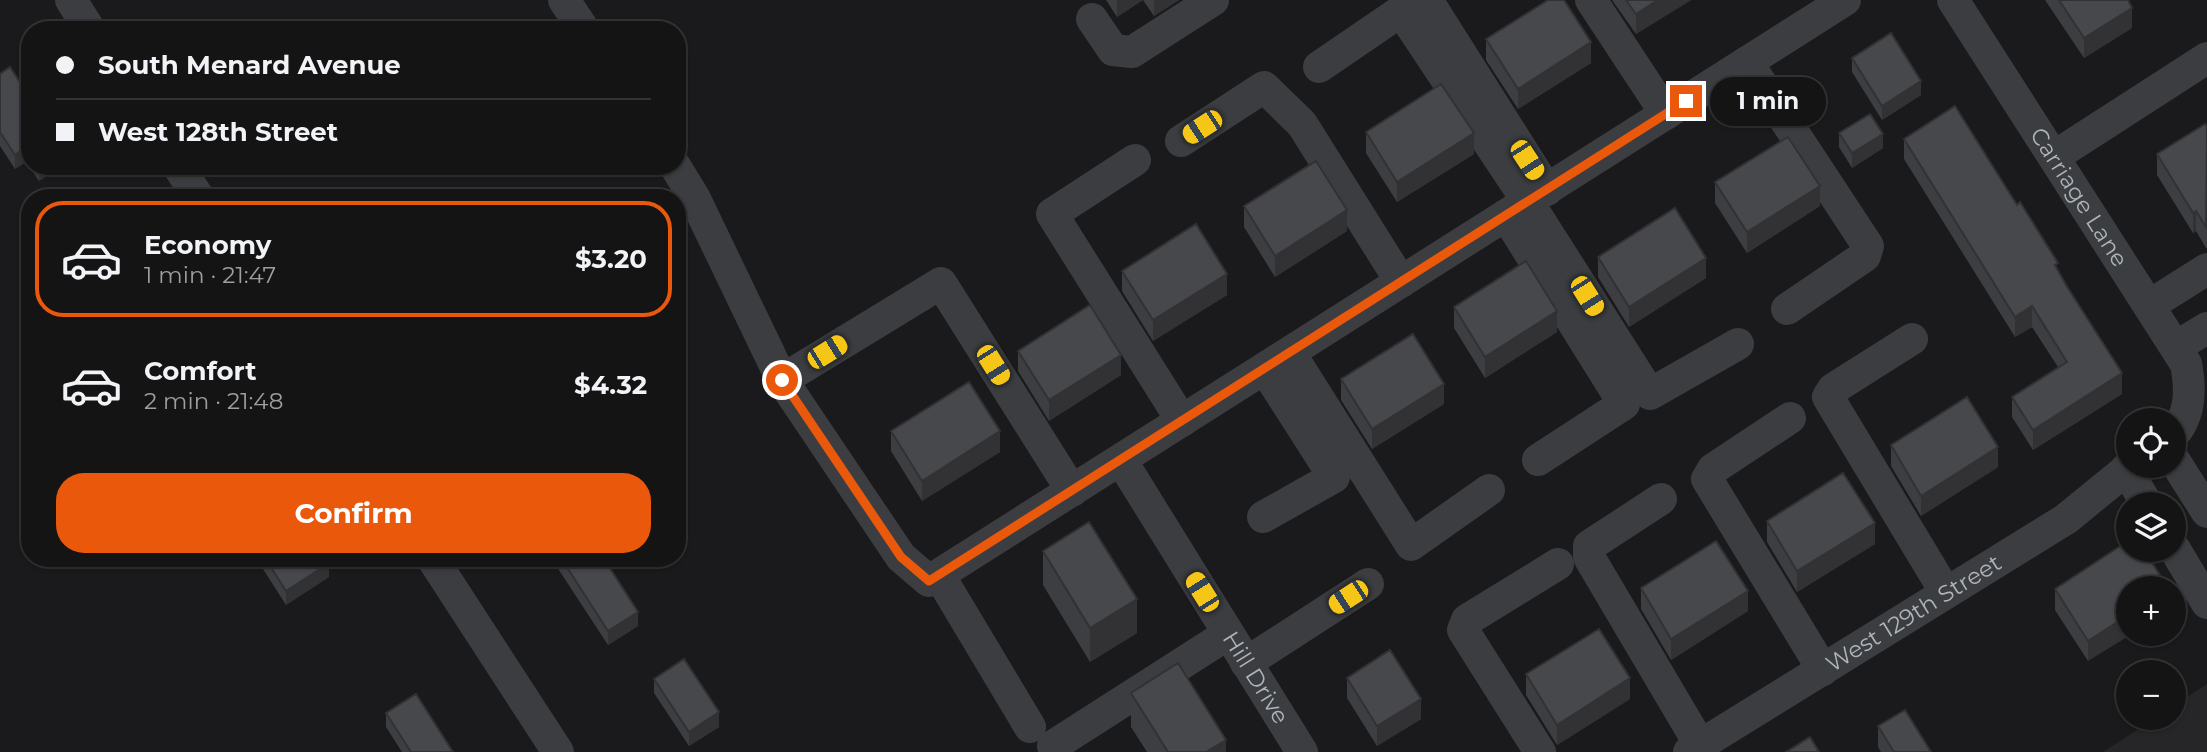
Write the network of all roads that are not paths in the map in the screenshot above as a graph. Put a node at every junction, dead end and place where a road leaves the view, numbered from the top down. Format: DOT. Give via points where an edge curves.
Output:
graph roads {
  1 [pos="71,0"];
  2 [pos="564,0"];
  3 [pos="1213,0"];
  4 [pos="1427,0"];
  5 [pos="1591,0"];
  6 [pos="1845,0"];
  7 [pos="1963,4"];
  8 [pos="1092,19"];
  9 [pos="84,21"];
  10 [pos="578,21"];
  11 [pos="2207,58"];
  12 [pos="1747,62"];
  13 [pos="1319,67"];
  14 [pos="1666,114"];
  15 [pos="1181,141"];
  16 [pos="2055,156"];
  17 [pos="1135,160"];
  18 [pos="681,175"];
  19 [pos="1527,202"];
  20 [pos="2207,269"];
  21 [pos="1401,282"];
  22 [pos="2150,305"];
  23 [pos="1787,309"];
  24 [pos="2207,328"];
  25 [pos="1912,339"];
  26 [pos="1738,344"];
  27 [pos="2176,346"];
  28 [pos="1278,361"];
  29 [pos="782,380"];
  30 [pos="2186,415"];
  31 [pos="1790,418"];
  32 [pos="1182,421"];
  33 [pos="1121,460"];
  34 [pos="1538,460"];
  35 [pos="2116,477"];
  36 [pos="2185,478"];
  37 [pos="1489,490"];
  38 [pos="1072,491"];
  39 [pos="1661,499"];
  40 [pos="2207,512"];
  41 [pos="1263,517"];
  42 [pos="2182,562"];
  43 [pos="1558,564"];
  44 [pos="438,567"];
  45 [pos="934,578"];
  46 [pos="1368,584"];
  47 [pos="1946,593"];
  48 [pos="2207,603"];
  49 [pos="1228,634"];
  50 [pos="1246,663"];
  51 [pos="1823,670"];
  52 [pos="1030,727"];
  53 [pos="1694,749"];
  54 [pos="558,752"];
  55 [pos="1057,752"];
  56 [pos="1302,752"];
  57 [pos="1540,752"];
  1 -- 9 [label="street"];
  2 -- 10 [label="street"];
  3 -- 8 [label="street" via="1132,52 1113,50"];
  4 -- 19 [label="street"];
  5 -- 14 [label="street"];
  6 -- 12 [label="street"];
  7 -- 16 [label="street, Carriage Lane"];
  11 -- 16 [label="street"];
  12 -- 14 [label="street"];
  12 -- 23 [label="street" via="1868,246 1865,256"];
  13 -- 19 [label="street" via="1401,11"];
  14 -- 19 [label="street"];
  15 -- 21 [label="street" via="1264,87 1302,124"];
  16 -- 22 [label="street, Carriage Lane"];
  17 -- 32 [label="street" via="1052,214"];
  18 -- 29 [label="street"];
  19 -- 21 [label="street"];
  19 -- 26 [label="street" via="1650,394"];
  19 -- 34 [label="street" via="1624,404"];
  20 -- 22 [label="street"];
  21 -- 28 [label="street"];
  22 -- 27 [label="street, Carriage Lane"];
  24 -- 27 [label="street"];
  25 -- 47 [label="street" via="1833,388 1828,397"];
  27 -- 30 [label="street, Carriage Lane" via="2186,364"];
  28 -- 32 [label="street"];
  28 -- 37 [label="street" via="1410,545"];
  28 -- 41 [label="street" via="1334,477"];
  29 -- 38 [label="street" via="941,283"];
  29 -- 45 [label="street" via="901,557"];
  31 -- 51 [label="street" via="1713,470 1707,479"];
  32 -- 33 [label="street"];
  33 -- 38 [label="street"];
  33 -- 49 [label="street, Hill Drive"];
  35 -- 47 [label="street, West 129th Street" via="2066,519"];
  36 -- 40 [label="street"];
  38 -- 45 [label="street"];
  39 -- 53 [label="street" via="1589,546 1589,557"];
  42 -- 48 [label="street"];
  43 -- 57 [label="street" via="1466,620 1463,630"];
  44 -- 54 [label="street"];
  45 -- 52 [label="street"];
  46 -- 50 [label="street"];
  47 -- 51 [label="street, West 129th Street"];
  49 -- 50 [label="street, Hill Drive"];
  49 -- 55 [label="street" via="1053,746"];
  50 -- 56 [label="street, Hill Drive"];
  51 -- 53 [label="street, West 129th Street"];
}
